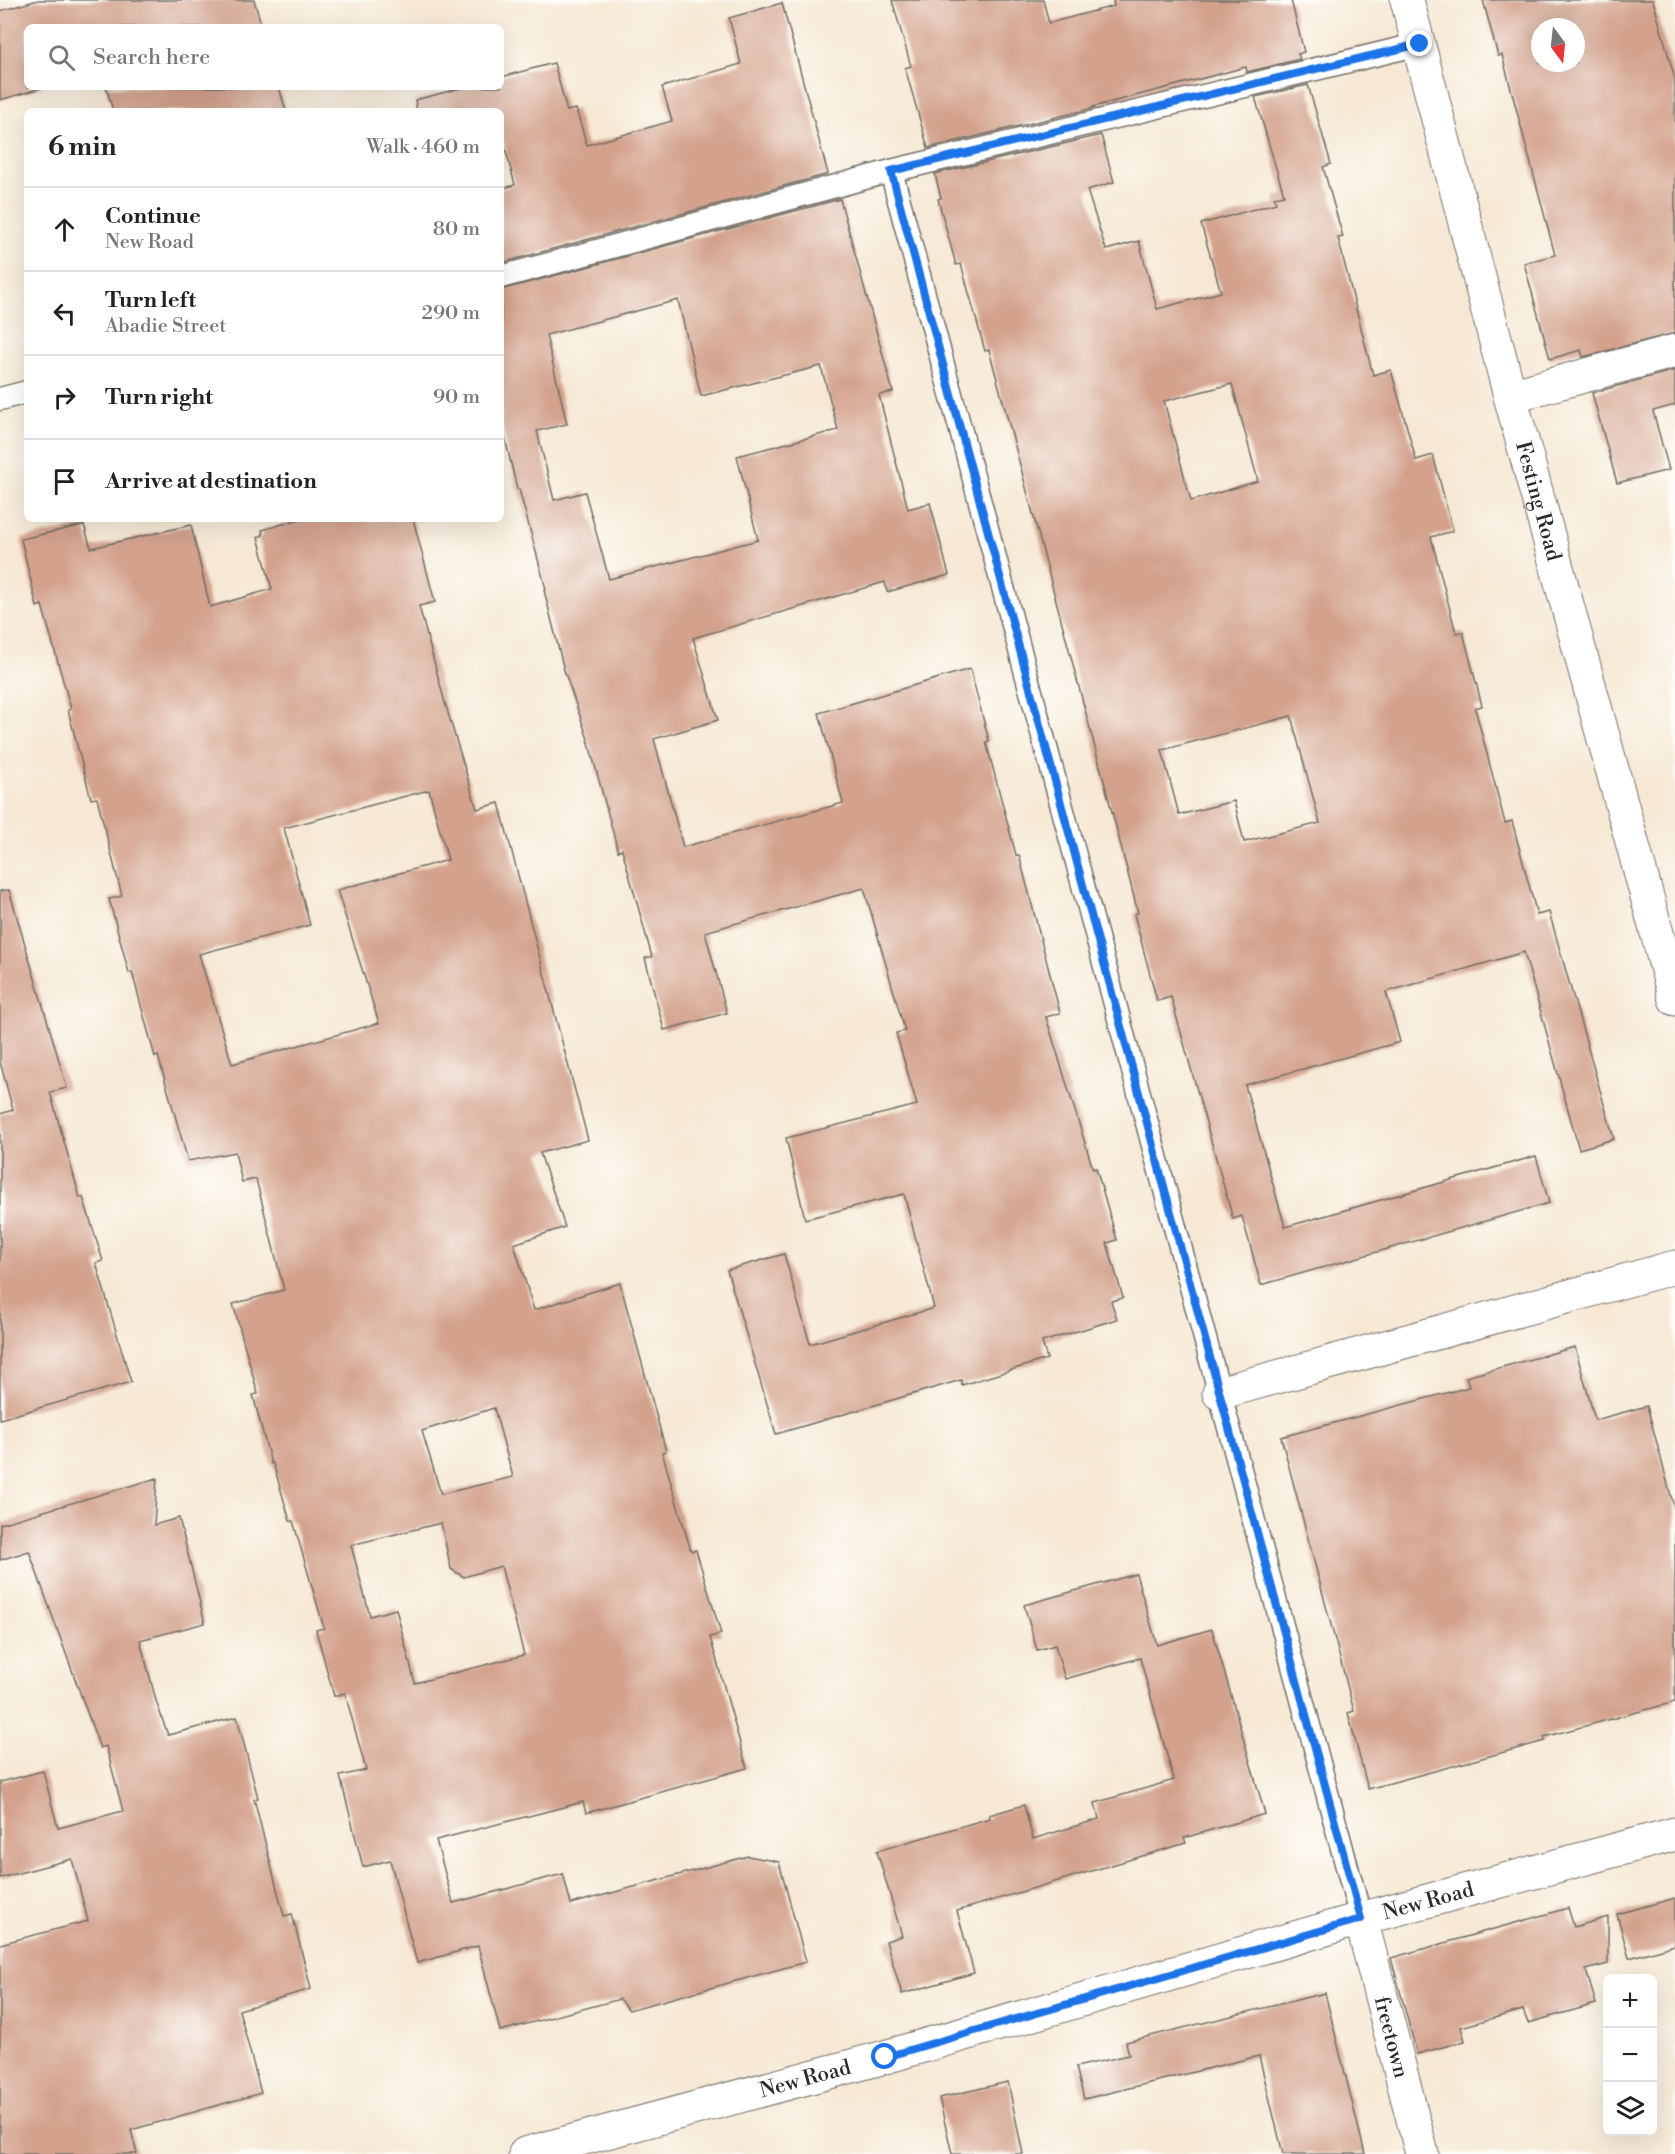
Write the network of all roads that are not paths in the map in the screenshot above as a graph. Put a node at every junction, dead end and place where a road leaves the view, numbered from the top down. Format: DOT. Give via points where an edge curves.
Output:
graph roads {
  1 [pos="1407,0"];
  2 [pos="1420,44"];
  3 [pos="891,171"];
  4 [pos="504,276"];
  5 [pos="1675,351"];
  6 [pos="24,393"];
  7 [pos="1510,396"];
  8 [pos="0,399"];
  9 [pos="1675,999"];
  10 [pos="1675,1268"];
  11 [pos="1219,1393"];
  12 [pos="1674,1835"];
  13 [pos="1361,1919"];
  14 [pos="525,2154"];
  15 [pos="1422,2154"];
  1 -- 2 [label="street, Festing Road"];
  2 -- 3 [label="lane"];
  2 -- 7 [label="street, Festing Road"];
  3 -- 4 [label="lane"];
  3 -- 11 [label="lane"];
  5 -- 7 [label="street"];
  6 -- 8 [label="lane"];
  7 -- 9 [label="street, Festing Road"];
  10 -- 11 [label="street"];
  11 -- 13 [label="lane"];
  12 -- 13 [label="street, New Road"];
  13 -- 14 [label="street, New Road" via="885,2057"];
  13 -- 15 [label="street, freetown"];
}
